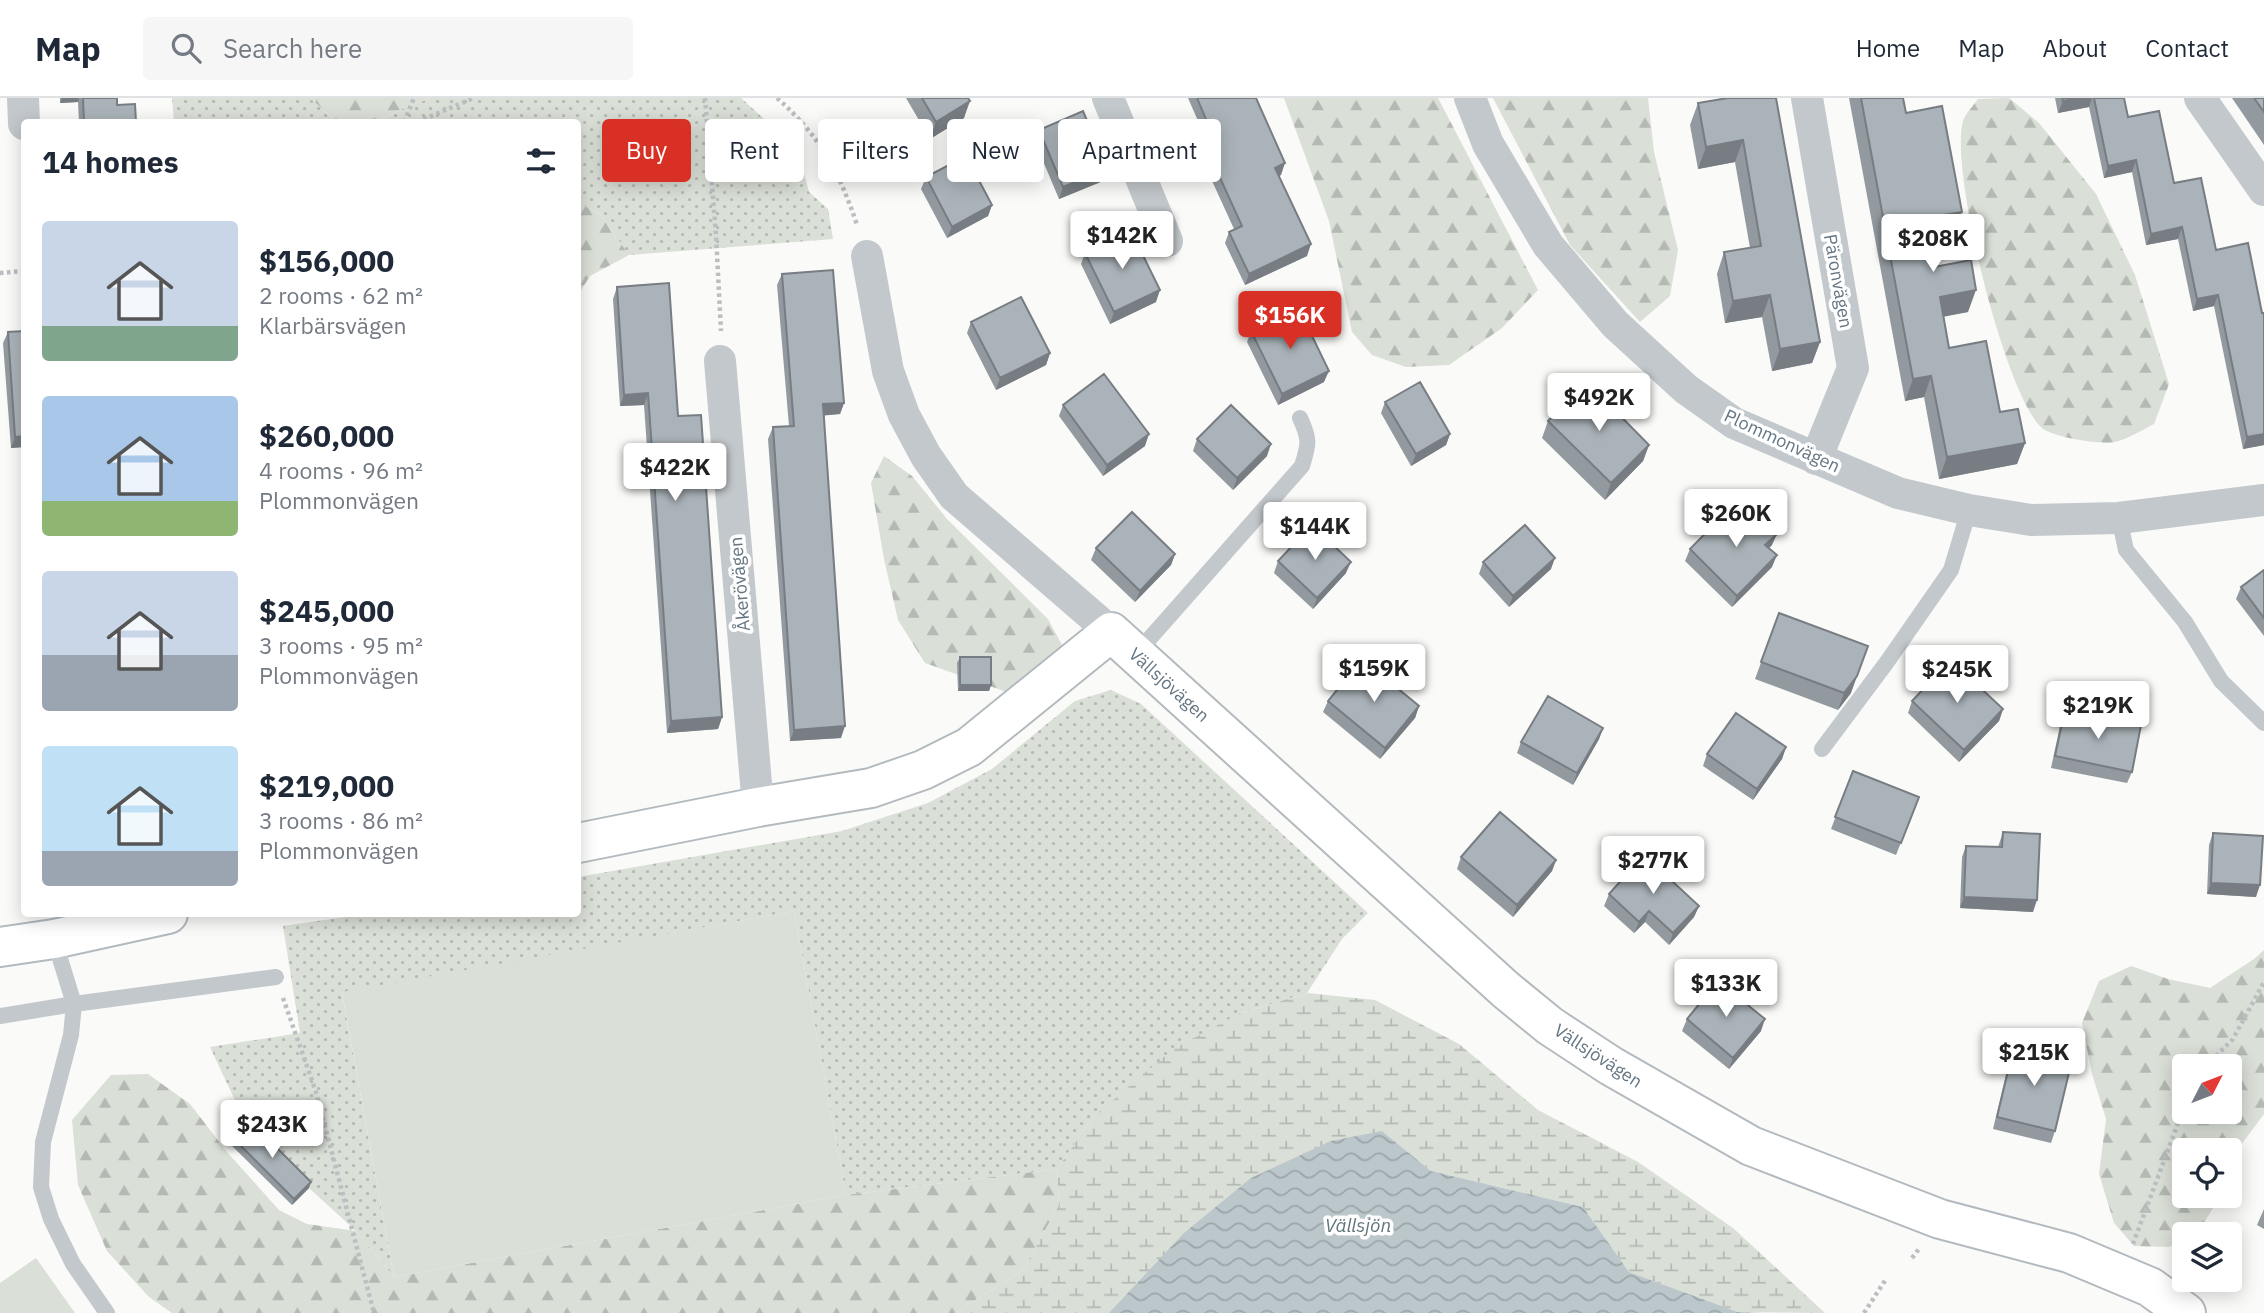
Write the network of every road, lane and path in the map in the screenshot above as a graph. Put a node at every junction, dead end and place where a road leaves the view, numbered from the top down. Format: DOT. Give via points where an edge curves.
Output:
graph roads {
  1 [pos="23,98"];
  2 [pos="414,98"];
  3 [pos="474,98"];
  4 [pos="705,98"];
  5 [pos="777,98"];
  6 [pos="1108,98"];
  7 [pos="1470,98"];
  8 [pos="1807,98"];
  9 [pos="2200,98"];
  10 [pos="24,119"];
  11 [pos="405,119"];
  12 [pos="424,119"];
  13 [pos="2264,190"];
  14 [pos="1167,241"];
  15 [pos="867,256"];
  16 [pos="21,271"];
  17 [pos="0,273"];
  18 [pos="720,361"];
  19 [pos="1300,418"];
  20 [pos="1816,459"];
  21 [pos="2264,500"];
  22 [pos="1969,510"];
  23 [pos="2119,517"];
  24 [pos="1123,643"];
  25 [pos="2264,723"];
  26 [pos="1822,749"];
  27 [pos="758,807"];
  28 [pos="581,842"];
  29 [pos="145,917"];
  30 [pos="54,939"];
  31 [pos="0,947"];
  32 [pos="276,977"];
  33 [pos="2264,982"];
  34 [pos="75,1004"];
  35 [pos="0,1016"];
  36 [pos="2218,1054"];
  37 [pos="2178,1124"];
  38 [pos="2121,1274"];
  39 [pos="1886,1279"];
  40 [pos="107,1313"];
  41 [pos="374,1313"];
  42 [pos="1864,1313"];
  43 [pos="2186,1313"];
  1 -- 10 [label="street"];
  2 -- 11 [label="path"];
  3 -- 12 [label="path"];
  4 -- 18 [label="path" via="721,317"];
  5 -- 15 [label="path" via="817,139 841,181"];
  6 -- 14 [label="street"];
  7 -- 20 [label="street, Plommonvägen" via="1488,144 1548,245 1615,324 1686,389 1734,422"];
  8 -- 20 [label="street, Päronvägen" via="1853,368"];
  9 -- 13 [label="street"];
  15 -- 24 [label="street, Vällsjövägen" via="888,372 926,456 954,496"];
  16 -- 17 [label="path"];
  18 -- 27 [label="street, Åkerövägen"];
  19 -- 24 [label="lane" via="1308,434 1301,466"];
  20 -- 22 [label="street, Plommonvägen" via="1898,493"];
  21 -- 23 [label="street, Plommonvägen"];
  22 -- 23 [label="street, Plommonvägen" via="2031,520"];
  22 -- 26 [label="lane" via="1951,570"];
  23 -- 25 [label="lane" via="2126,550 2185,622 2221,681"];
  24 -- 27 [label="street" via="969,747 923,770 871,788"];
  24 -- 38 [label="street, Vällsjövägen" via="1506,990 1611,1066 1751,1146 1940,1219 2070,1253"];
  27 -- 28 [label="street"];
  29 -- 30 [label="street"];
  30 -- 31 [label="street"];
  30 -- 34 [label="lane"];
  32 -- 34 [label="lane"];
  32 -- 41 [label="path" via="316,1092"];
  33 -- 36 [label="path" via="2233,1039"];
  34 -- 35 [label="lane"];
  34 -- 40 [label="lane" via="43,1142 41,1187 73,1264"];
  37 -- 38 [label="path"];
  38 -- 43 [label="street, Vällsjövägen" via="2150,1287"];
  39 -- 42 [label="path"];
}
